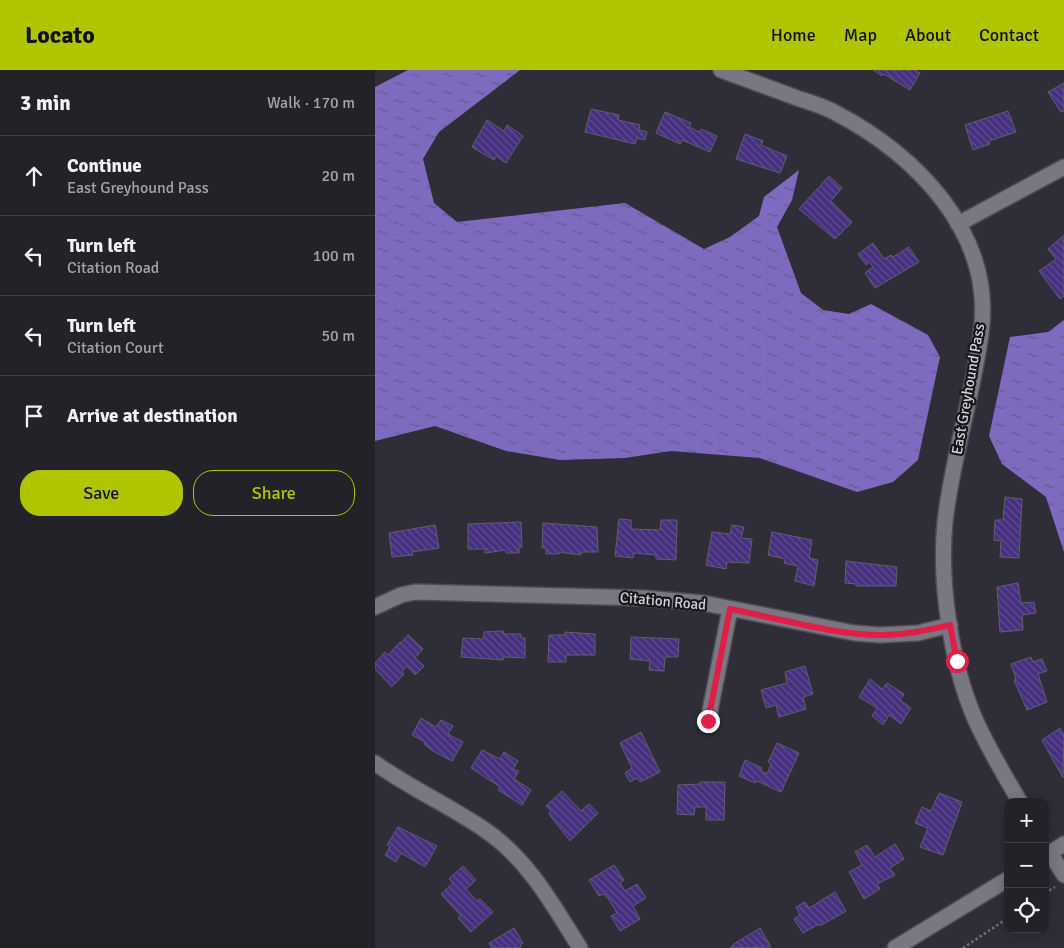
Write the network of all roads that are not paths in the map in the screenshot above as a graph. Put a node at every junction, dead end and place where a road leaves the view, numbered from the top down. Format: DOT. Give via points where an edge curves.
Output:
graph roads {
  1 [pos="721,70"];
  2 [pos="1064,167"];
  3 [pos="959,224"];
  4 [pos="375,607"];
  5 [pos="730,609"];
  6 [pos="950,625"];
  7 [pos="708,721"];
  8 [pos="375,763"];
  9 [pos="1018,798"];
  10 [pos="1064,844"];
  11 [pos="1049,850"];
  12 [pos="1049,854"];
  13 [pos="1064,875"];
  14 [pos="1004,881"];
  15 [pos="580,948"];
  16 [pos="895,948"];
  1 -- 3 [label="street, East Greyhound Pass" via="833,111 867,131 920,173"];
  2 -- 3 [label="street"];
  3 -- 6 [label="street, East Greyhound Pass" via="979,281 982,331 945,524 945,578"];
  4 -- 5 [label="street, Citation Road" via="401,595 432,591 644,598 703,603"];
  5 -- 6 [label="street, Citation Road" via="880,635 918,633"];
  5 -- 7 [label="street"];
  6 -- 9 [label="street, East Greyhound Pass" via="957,661 975,718"];
  8 -- 15 [label="street" via="487,831 524,865 542,887"];
  10 -- 11 [label="street"];
  12 -- 13 [label="street"];
  14 -- 16 [label="street"];
}
